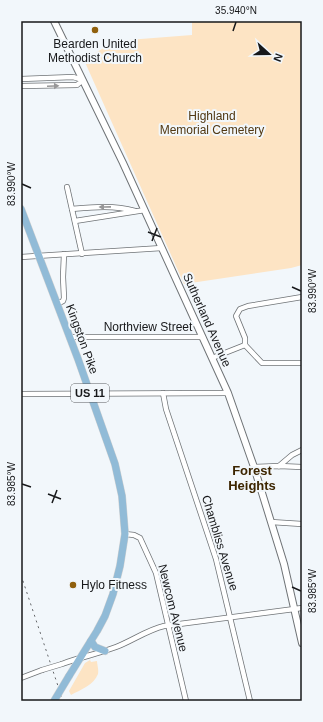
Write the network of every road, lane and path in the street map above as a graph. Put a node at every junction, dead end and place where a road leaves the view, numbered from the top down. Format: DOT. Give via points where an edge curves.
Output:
graph roads {
  1 [pos="54,21"];
  2 [pos="21,79"];
  3 [pos="83,80"];
  4 [pos="21,86"];
  5 [pos="67,187"];
  6 [pos="21,209"];
  7 [pos="72,209"];
  8 [pos="145,210"];
  9 [pos="136,211"];
  10 [pos="75,221"];
  11 [pos="162,248"];
  12 [pos="64,254"];
  13 [pos="82,254"];
  14 [pos="39,256"];
  15 [pos="21,257"];
  16 [pos="302,297"];
  17 [pos="57,304"];
  18 [pos="69,337"];
  19 [pos="203,337"];
  20 [pos="245,345"];
  21 [pos="212,358"];
  22 [pos="302,363"];
  23 [pos="162,393"];
  24 [pos="228,393"];
  25 [pos="21,394"];
  26 [pos="90,394"];
  27 [pos="302,450"];
  28 [pos="279,466"];
  29 [pos="254,467"];
  30 [pos="302,467"];
  31 [pos="271,522"];
  32 [pos="302,524"];
  33 [pos="125,534"];
  34 [pos="302,608"];
  35 [pos="294,609"];
  36 [pos="230,618"];
  37 [pos="167,625"];
  38 [pos="91,641"];
  39 [pos="302,643"];
  40 [pos="105,650"];
  41 [pos="81,657"];
  42 [pos="21,678"];
  43 [pos="54,701"];
  44 [pos="186,701"];
  45 [pos="250,701"];
  1 -- 3 [label="street, Sutherland Avenue"];
  2 -- 3 [label="street" via="73,77"];
  4 -- 3 [label="street, one-way" via="77,85"];
  3 -- 8 [label="street, Sutherland Avenue"];
  5 -- 7 [label="street"];
  6 -- 14 [label="main road, Kingston Pike / US 11"];
  9 -- 7 [label="street, one-way" via="104,206"];
  7 -- 10 [label="street"];
  8 -- 9 [label="street"];
  8 -- 11 [label="street, Sutherland Avenue"];
  9 -- 10 [label="street"];
  10 -- 13 [label="street"];
  11 -- 13 [label="street"];
  11 -- 19 [label="street, Sutherland Avenue"];
  12 -- 13 [label="street"];
  12 -- 14 [label="street"];
  12 -- 17 [label="street" via="64,298"];
  14 -- 15 [label="street"];
  14 -- 17 [label="main road, Kingston Pike / US 11"];
  16 -- 20 [label="street" via="240,309 236,316 245,338"];
  17 -- 18 [label="main road, Kingston Pike / US 11"];
  18 -- 19 [label="street, Northview Street"];
  18 -- 26 [label="main road, Kingston Pike / US 11"];
  19 -- 21 [label="street, Sutherland Avenue"];
  20 -- 21 [label="street"];
  20 -- 22 [label="street" via="262,363"];
  21 -- 24 [label="street, Sutherland Avenue"];
  23 -- 24 [label="street"];
  23 -- 26 [label="street"];
  23 -- 36 [label="street, Chambliss Avenue" via="216,559"];
  24 -- 29 [label="street, Sutherland Avenue"];
  25 -- 26 [label="street"];
  26 -- 33 [label="main road, Kingston Pike / US 11" via="115,464 122,496"];
  27 -- 28 [label="street"];
  28 -- 29 [label="street"];
  28 -- 30 [label="street"];
  29 -- 31 [label="street, Sutherland Avenue"];
  31 -- 32 [label="street"];
  31 -- 35 [label="street, Sutherland Avenue"];
  33 -- 37 [label="street, Newcom Avenue" via="134,535 142,540 156,573"];
  33 -- 38 [label="main road, Kingston Pike / US 11" via="113,594 105,616"];
  34 -- 35 [label="street"];
  35 -- 36 [label="street"];
  35 -- 39 [label="street, Sutherland Avenue"];
  36 -- 37 [label="street"];
  36 -- 45 [label="street, Chambliss Avenue"];
  37 -- 40 [label="street"];
  37 -- 44 [label="street, Newcom Avenue"];
  38 -- 40 [label="main road" via="95,647"];
  38 -- 41 [label="main road, Kingston Pike / US 11"];
  40 -- 41 [label="street"];
  41 -- 42 [label="street, bridge"];
  41 -- 43 [label="main road, Kingston Pike / US 11, bridge"];
}
